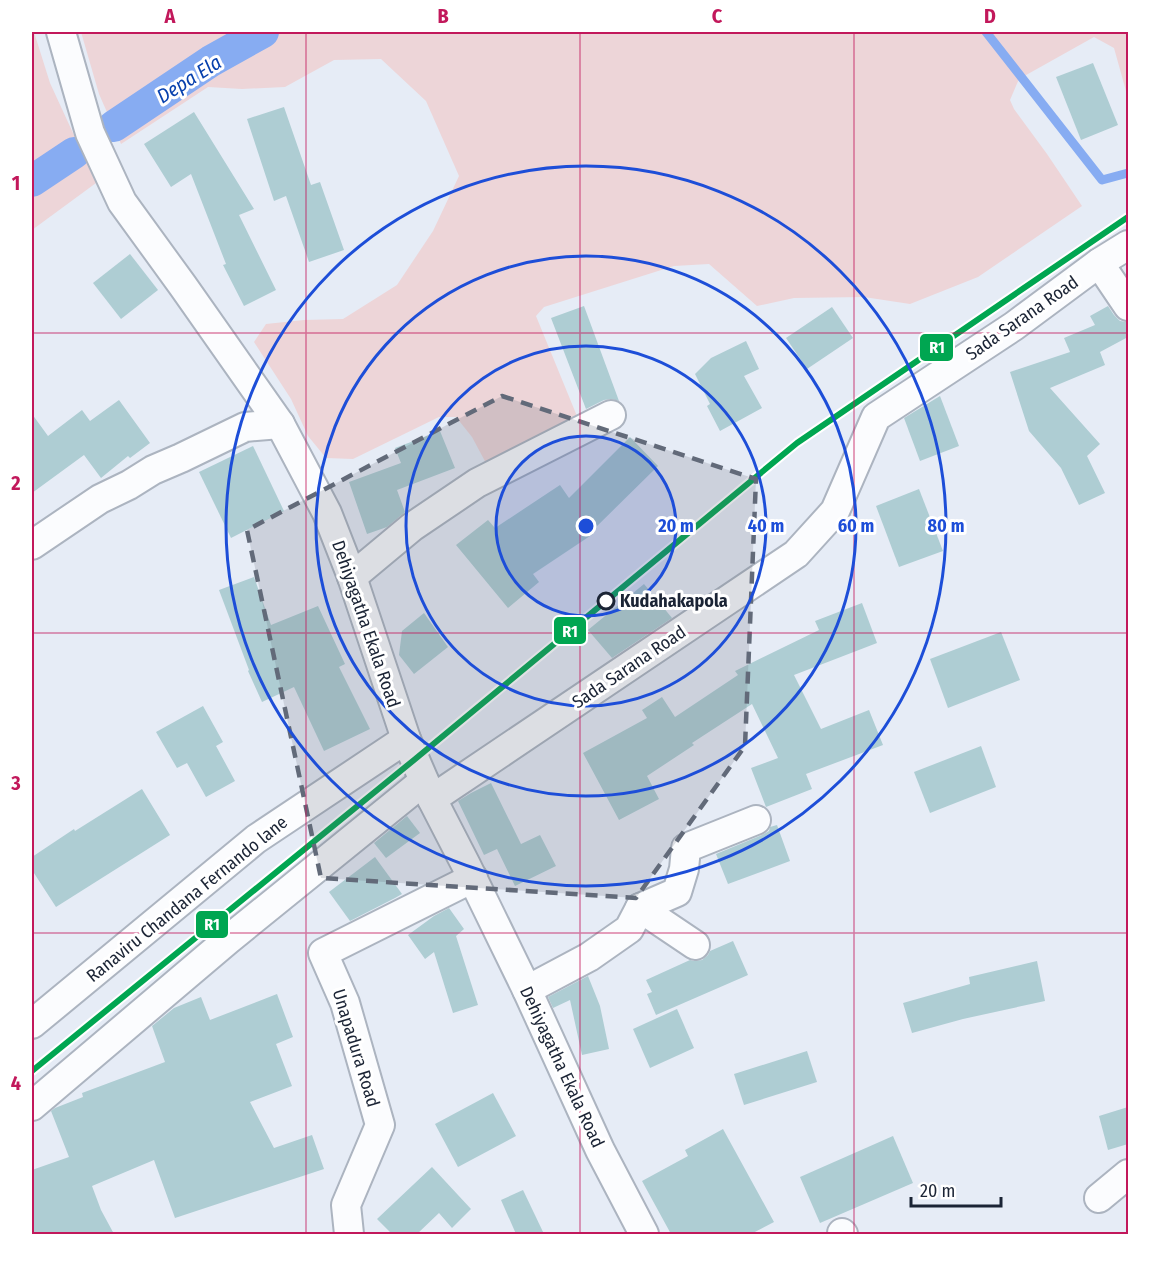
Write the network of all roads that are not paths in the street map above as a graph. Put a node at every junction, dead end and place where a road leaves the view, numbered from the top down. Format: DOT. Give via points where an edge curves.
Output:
graph roads {
  1 [pos="61,32"];
  2 [pos="1128,245"];
  3 [pos="1099,263"];
  4 [pos="1128,306"];
  5 [pos="611,415"];
  6 [pos="280,424"];
  7 [pos="32,545"];
  8 [pos="352,577"];
  9 [pos="406,739"];
  10 [pos="428,790"];
  11 [pos="756,820"];
  12 [pos="472,878"];
  13 [pos="640,908"];
  14 [pos="695,945"];
  15 [pos="527,990"];
  16 [pos="32,1024"];
  17 [pos="32,1106"];
  18 [pos="1128,1174"];
  19 [pos="1099,1198"];
  20 [pos="349,1234"];
  21 [pos="644,1234"];
  1 -- 6 [label="street, Dehiyagatha Ekala Road" via="90,133 122,202"];
  2 -- 3 [label="street, Sada Sarana Road"];
  3 -- 4 [label="street"];
  3 -- 10 [label="street, Sada Sarana Road" via="1014,326 876,417 835,511 796,554"];
  5 -- 8 [label="street" via="477,483 412,526"];
  6 -- 7 [label="street" via="245,428 153,470 100,499"];
  6 -- 8 [label="street, Dehiyagatha Ekala Road" via="327,513"];
  8 -- 9 [label="street, Dehiyagatha Ekala Road"];
  9 -- 10 [label="street, Dehiyagatha Ekala Road"];
  9 -- 16 [label="street, Ranaviru Chandana Fernando lane" via="256,839"];
  10 -- 12 [label="street, Dehiyagatha Ekala Road"];
  10 -- 17 [label="street, Sada Sarana Road" via="229,939"];
  11 -- 13 [label="street" via="686,848 677,892"];
  12 -- 15 [label="street, Dehiyagatha Ekala Road"];
  12 -- 20 [label="street, Unapadura Road" via="323,952 345,1003 380,1125 346,1205"];
  13 -- 14 [label="street"];
  13 -- 15 [label="street" via="629,929 590,957"];
  15 -- 21 [label="street, Dehiyagatha Ekala Road" via="600,1150"];
  18 -- 19 [label="street"];
}
